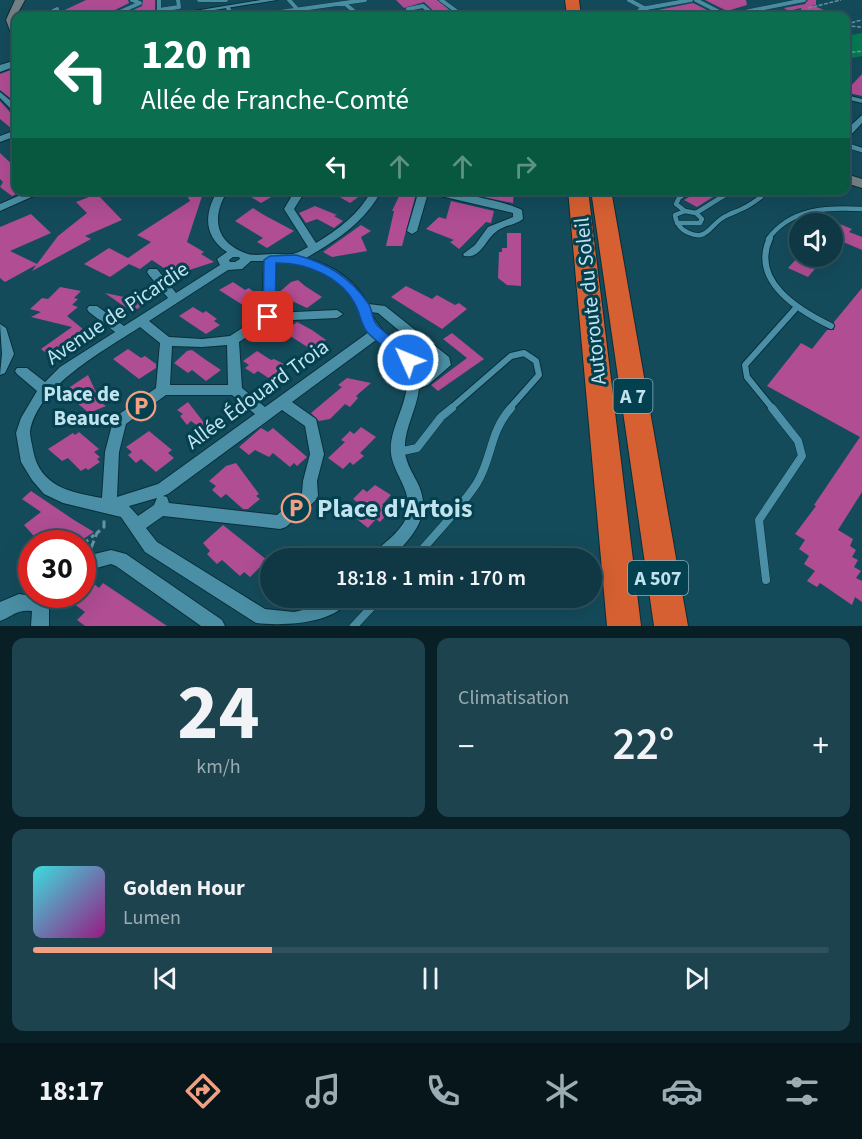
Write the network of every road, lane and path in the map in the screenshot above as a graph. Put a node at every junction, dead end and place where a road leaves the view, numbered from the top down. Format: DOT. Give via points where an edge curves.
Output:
graph roads {
  1 [pos="132,0"];
  2 [pos="159,0"];
  3 [pos="178,0"];
  4 [pos="199,0"];
  5 [pos="274,0"];
  6 [pos="289,0"];
  7 [pos="365,0"];
  8 [pos="441,0"];
  9 [pos="629,0"];
  10 [pos="691,0"];
  11 [pos="696,0"];
  12 [pos="804,0"];
  13 [pos="344,3"];
  14 [pos="227,4"];
  15 [pos="57,9"];
  16 [pos="408,9"];
  17 [pos="644,9"];
  18 [pos="159,10"];
  19 [pos="298,10"];
  20 [pos="51,12"];
  21 [pos="120,12"];
  22 [pos="188,12"];
  23 [pos="282,12"];
  24 [pos="355,12"];
  25 [pos="430,12"];
  26 [pos="457,12"];
  27 [pos="638,12"];
  28 [pos="718,12"];
  29 [pos="746,12"];
  30 [pos="0,94"];
  31 [pos="12,105"];
  32 [pos="862,118"];
  33 [pos="850,129"];
  34 [pos="30,195"];
  35 [pos="221,195"];
  36 [pos="295,195"];
  37 [pos="373,195"];
  38 [pos="424,195"];
  39 [pos="447,195"];
  40 [pos="579,195"];
  41 [pos="602,195"];
  42 [pos="684,195"];
  43 [pos="725,195"];
  44 [pos="761,197"];
  45 [pos="0,208"];
  46 [pos="862,209"];
  47 [pos="685,211"];
  48 [pos="696,213"];
  49 [pos="676,222"];
  50 [pos="412,231"];
  51 [pos="223,247"];
  52 [pos="314,248"];
  53 [pos="468,254"];
  54 [pos="242,258"];
  55 [pos="296,259"];
  56 [pos="267,260"];
  57 [pos="225,263"];
  58 [pos="153,272"];
  59 [pos="176,299"];
  60 [pos="364,308"];
  61 [pos="796,308"];
  62 [pos="93,309"];
  63 [pos="337,314"];
  64 [pos="268,317"];
  65 [pos="141,321"];
  66 [pos="831,326"];
  67 [pos="0,328"];
  68 [pos="123,332"];
  69 [pos="377,333"];
  70 [pos="233,340"];
  71 [pos="166,341"];
  72 [pos="0,370"];
  73 [pos="22,371"];
  74 [pos="414,384"];
  75 [pos="45,390"];
  76 [pos="163,390"];
  77 [pos="235,390"];
  78 [pos="281,402"];
  79 [pos="264,414"];
  80 [pos="398,452"];
  81 [pos="163,489"];
  82 [pos="106,506"];
  83 [pos="161,509"];
  84 [pos="131,519"];
  85 [pos="654,530"];
  86 [pos="97,533"];
  87 [pos="390,548"];
  88 [pos="423,548"];
  89 [pos="96,561"];
  90 [pos="766,580"];
  91 [pos="18,602"];
  92 [pos="44,608"];
  93 [pos="324,608"];
  94 [pos="371,608"];
  95 [pos="0,613"];
  96 [pos="40,626"];
  97 [pos="216,626"];
  98 [pos="354,626"];
  99 [pos="624,626"];
  100 [pos="662,626"];
  101 [pos="671,626"];
  1 -- 21 [label="lane" via="140,3"];
  2 -- 18 [label="lane"];
  3 -- 18 [label="lane" via="179,7"];
  4 -- 14 [label="lane"];
  5 -- 14 [label="street"];
  6 -- 19 [label="lane"];
  7 -- 13 [label="lane"];
  8 -- 26 [label="lane"];
  9 -- 17 [label="lane"];
  10 -- 17 [label="lane"];
  11 -- 28 [label="lane"];
  12 -- 29 [label="lane"];
  13 -- 19 [label="lane"];
  13 -- 24 [label="lane"];
  14 -- 22 [label="street"];
  15 -- 20 [label="lane"];
  16 -- 25 [label="lane" via="423,6"];
  17 -- 27 [label="lane"];
  19 -- 23 [label="lane"];
  30 -- 31 [label="street"];
  32 -- 33 [label="street"];
  34 -- 45 [label="street"];
  35 -- 51 [label="street" via="214,209 213,232"];
  36 -- 52 [label="street" via="289,207"];
  37 -- 52 [label="street" via="357,218"];
  38 -- 50 [label="street"];
  39 -- 53 [label="street" via="509,206 518,212 518,219 492,228 479,248"];
  40 -- 99 [label="highway, Autoroute du Soleil / A 7"];
  41 -- 85 [label="highway, Autoroute du Soleil / A 7"];
  42 -- 47 [label="lane" via="676,204"];
  43 -- 48 [label="lane"];
  44 -- 49 [label="lane" via="741,212 726,214 705,235 684,231"];
  46 -- 61 [label="lane" via="835,208 800,214 773,233 766,246 767,273"];
  47 -- 48 [label="lane"];
  47 -- 49 [label="lane" via="675,215"];
  48 -- 49 [label="lane" via="702,219 700,223"];
  51 -- 54 [label="street"];
  51 -- 57 [label="street"];
  52 -- 55 [label="street"];
  54 -- 56 [label="street"];
  54 -- 57 [label="street"];
  55 -- 56 [label="street"];
  55 -- 60 [label="street" via="336,275"];
  56 -- 64 [label="street"];
  57 -- 59 [label="street, Avenue de Picardie"];
  58 -- 59 [label="street"];
  59 -- 65 [label="street, Avenue de Picardie"];
  60 -- 69 [label="street"];
  60 -- 74 [label="street" via="381,309 444,360 445,365"];
  61 -- 66 [label="lane"];
  61 -- 90 [label="lane" via="746,365 747,377 798,441 802,456 759,520"];
  62 -- 68 [label="street"];
  63 -- 64 [label="street"];
  64 -- 70 [label="street"];
  65 -- 68 [label="street, Avenue de Picardie"];
  65 -- 71 [label="street"];
  67 -- 72 [label="street" via="8,354"];
  68 -- 75 [label="street, Avenue de Picardie" via="65,370"];
  69 -- 74 [label="street" via="408,360"];
  69 -- 78 [label="street, Allée Édouard Troia"];
  70 -- 71 [label="street"];
  70 -- 77 [label="street"];
  71 -- 76 [label="street"];
  73 -- 75 [label="street"];
  74 -- 80 [label="street"];
  75 -- 82 [label="street, Avenue de Picardie" via="23,433 28,462 49,489 68,498"];
  76 -- 77 [label="street"];
  76 -- 82 [label="street" via="120,421"];
  77 -- 79 [label="street"];
  78 -- 79 [label="street, Allée Édouard Troia"];
  78 -- 83 [label="street" via="311,423 317,454 310,496 280,522"];
  79 -- 81 [label="street, Allée Édouard Troia"];
  80 -- 87 [label="street" via="418,505 412,526"];
  80 -- 88 [label="lane" via="417,448 441,417 510,356 524,353 536,361 539,375 501,419 476,484"];
  81 -- 82 [label="street, Allée Édouard Troia"];
  81 -- 83 [label="street"];
  82 -- 84 [label="street, Avenue de Picardie"];
  82 -- 86 [label="path" via="104,527"];
  83 -- 84 [label="street"];
  84 -- 93 [label="street" via="151,547 262,617 278,624 308,618"];
  85 -- 100 [label="highway, A 507"];
  85 -- 101 [label="highway, Autoroute du Soleil / A 7"];
  89 -- 97 [label="street" via="120,559"];
  91 -- 95 [label="street"];
  92 -- 96 [label="street"];
  94 -- 98 [label="lane"];
}
